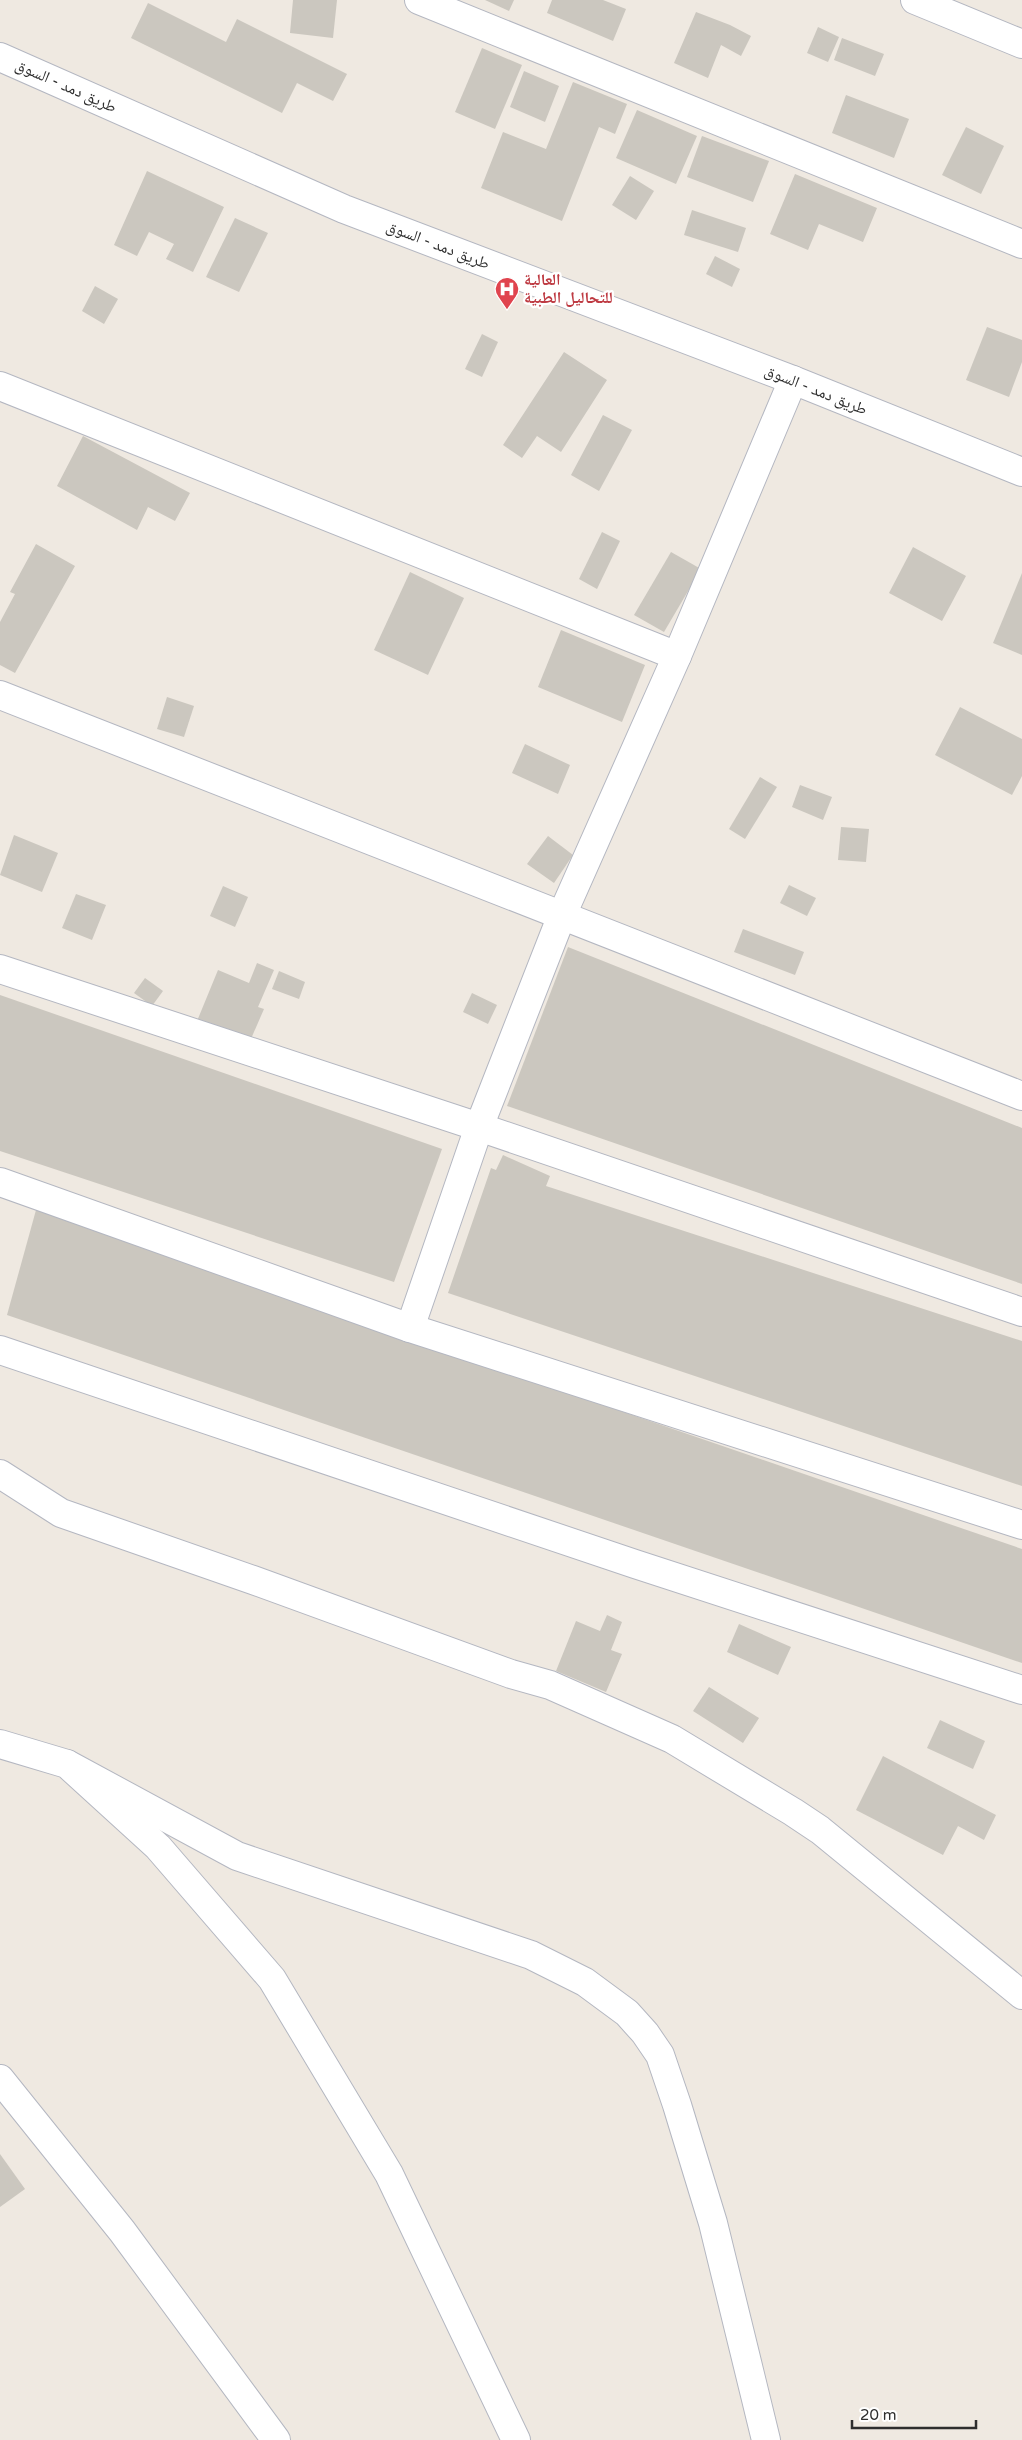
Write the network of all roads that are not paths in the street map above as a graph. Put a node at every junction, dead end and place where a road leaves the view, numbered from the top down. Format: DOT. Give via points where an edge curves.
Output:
graph roads {
  1 [pos="419,0"];
  2 [pos="915,0"];
  3 [pos="1022,44"];
  4 [pos="0,57"];
  5 [pos="1022,244"];
  6 [pos="793,380"];
  7 [pos="0,386"];
  8 [pos="1022,472"];
  9 [pos="678,656"];
  10 [pos="0,695"];
  11 [pos="562,915"];
  12 [pos="0,969"];
  13 [pos="1022,1096"];
  14 [pos="479,1127"];
  15 [pos="0,1182"];
  16 [pos="1022,1312"];
  17 [pos="410,1328"];
  18 [pos="0,1350"];
  19 [pos="0,1474"];
  20 [pos="1022,1525"];
  21 [pos="1022,1690"];
  22 [pos="0,1744"];
  23 [pos="67,1764"];
  24 [pos="1022,1995"];
  25 [pos="0,2079"];
  26 [pos="276,2440"];
  27 [pos="516,2440"];
  28 [pos="766,2440"];
  1 -- 5 [label="street"];
  2 -- 3 [label="street"];
  4 -- 6 [label="street, طريق دمد - السوق" via="344,209"];
  6 -- 8 [label="street, طريق دمد - السوق"];
  6 -- 9 [label="street"];
  7 -- 9 [label="street"];
  9 -- 11 [label="street"];
  10 -- 11 [label="street"];
  11 -- 13 [label="street"];
  11 -- 14 [label="street"];
  12 -- 14 [label="street"];
  14 -- 16 [label="street"];
  14 -- 17 [label="street"];
  15 -- 17 [label="street"];
  17 -- 20 [label="street"];
  18 -- 21 [label="street" via="635,1564"];
  19 -- 24 [label="street" via="61,1513 511,1674 550,1685 672,1739 820,1830"];
  22 -- 23 [label="street"];
  23 -- 27 [label="street" via="158,1846 272,1979 389,2174"];
  23 -- 28 [label="street" via="236,1856 531,1954 585,1982 627,2013 660,2055 677,2105 713,2223"];
  25 -- 26 [label="street" via="122,2232"];
}
